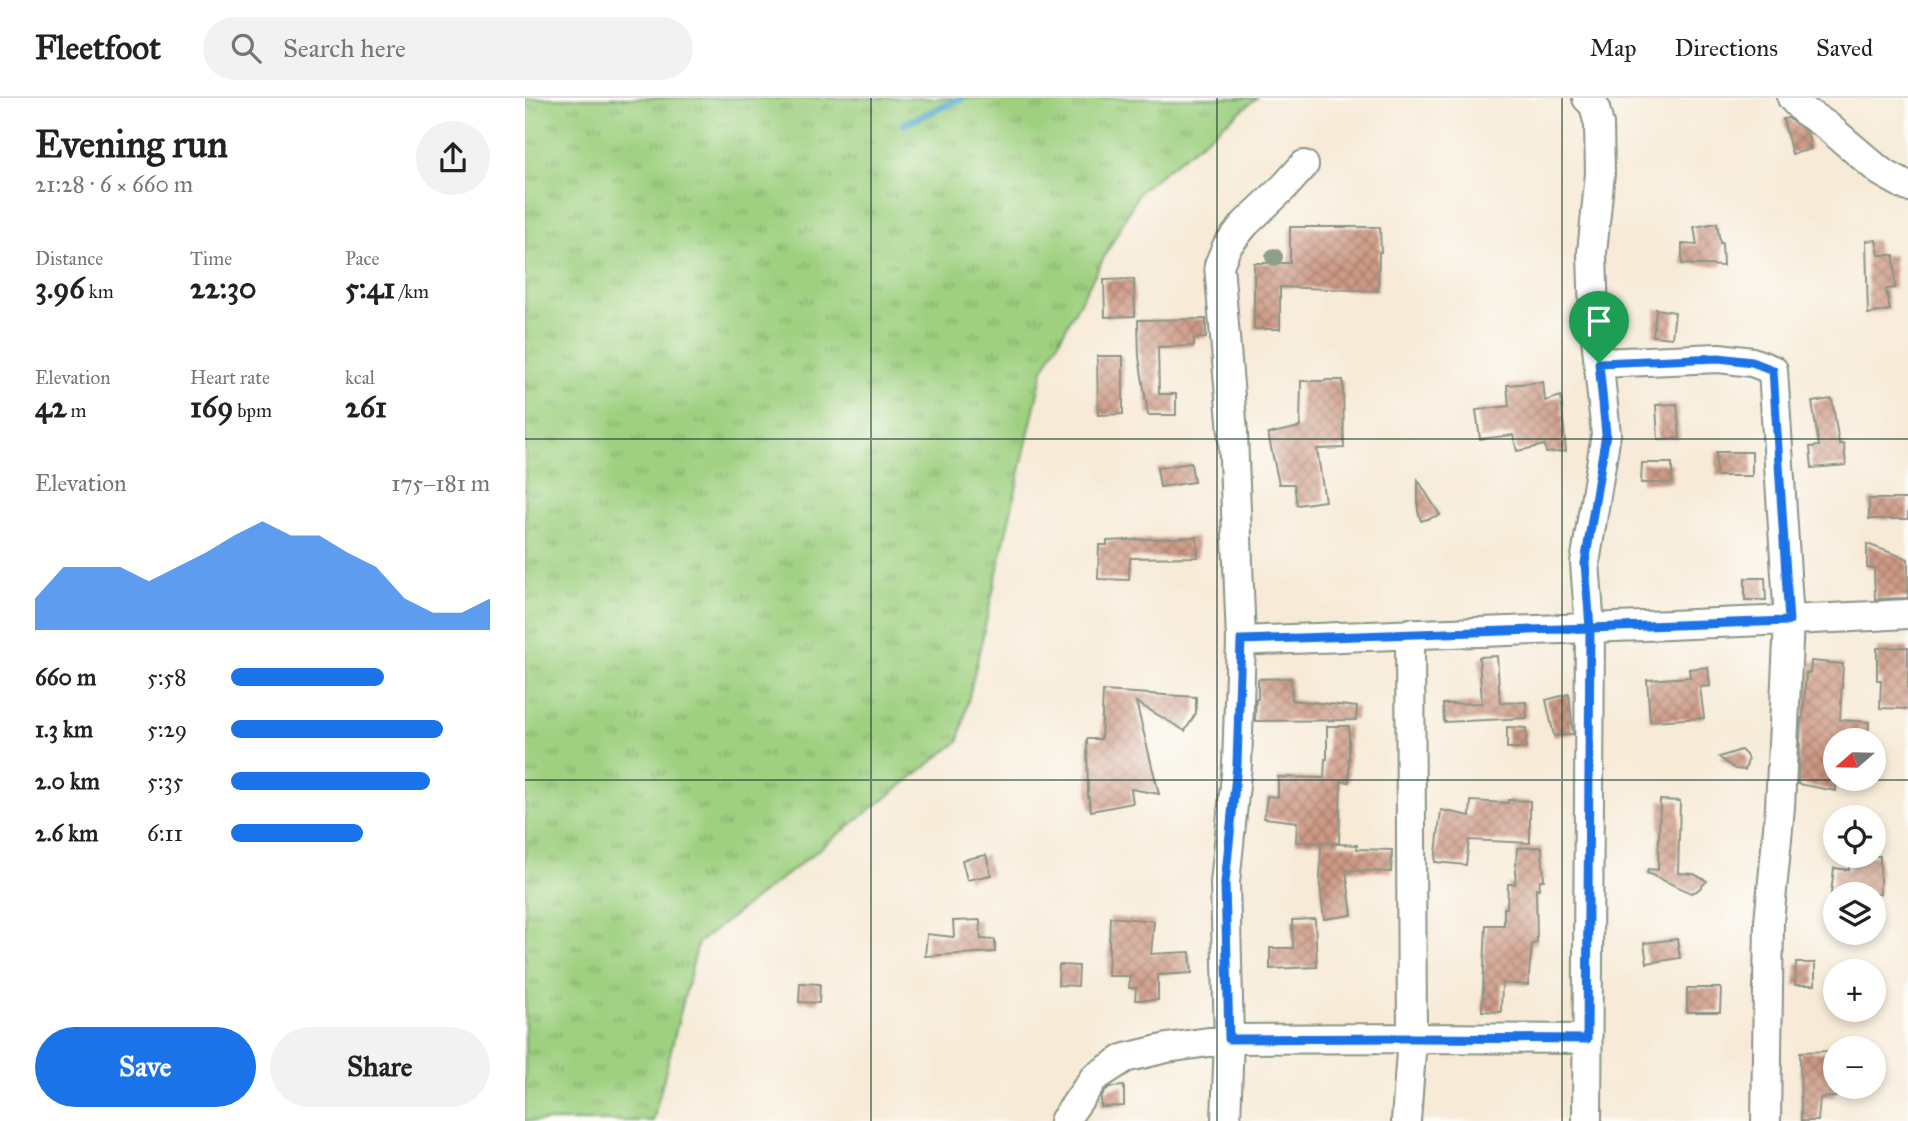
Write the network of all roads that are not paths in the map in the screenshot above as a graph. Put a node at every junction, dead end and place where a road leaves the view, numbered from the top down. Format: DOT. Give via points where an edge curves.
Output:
graph roads {
  1 [pos="1587,98"];
  2 [pos="1792,98"];
  3 [pos="1304,165"];
  4 [pos="1908,187"];
  5 [pos="1599,363"];
  6 [pos="1908,614"];
  7 [pos="1789,621"];
  8 [pos="1590,628"];
  9 [pos="1409,633"];
  10 [pos="1241,640"];
  11 [pos="1412,1038"];
  12 [pos="1229,1039"];
  13 [pos="1587,1039"];
  14 [pos="1064,1121"];
  15 [pos="1226,1121"];
  16 [pos="1406,1121"];
  17 [pos="1587,1121"];
  18 [pos="1766,1121"];
  1 -- 5 [label="street" via="1594,105 1599,125 1600,173 1592,253"];
  2 -- 4 [label="street" via="1881,172"];
  3 -- 10 [label="street" via="1245,223 1219,265 1233,433"];
  5 -- 7 [label="street" via="1719,358 1773,370"];
  5 -- 8 [label="street" via="1606,434 1585,563"];
  6 -- 7 [label="street"];
  7 -- 8 [label="street"];
  7 -- 18 [label="street" via="1769,922"];
  8 -- 9 [label="street"];
  8 -- 13 [label="street"];
  9 -- 10 [label="street"];
  9 -- 11 [label="street"];
  10 -- 12 [label="street" via="1237,765 1225,883"];
  11 -- 12 [label="street"];
  11 -- 13 [label="street"];
  11 -- 16 [label="street"];
  12 -- 14 [label="street" via="1125,1058 1094,1077"];
  12 -- 15 [label="street"];
  13 -- 17 [label="street"];
}
